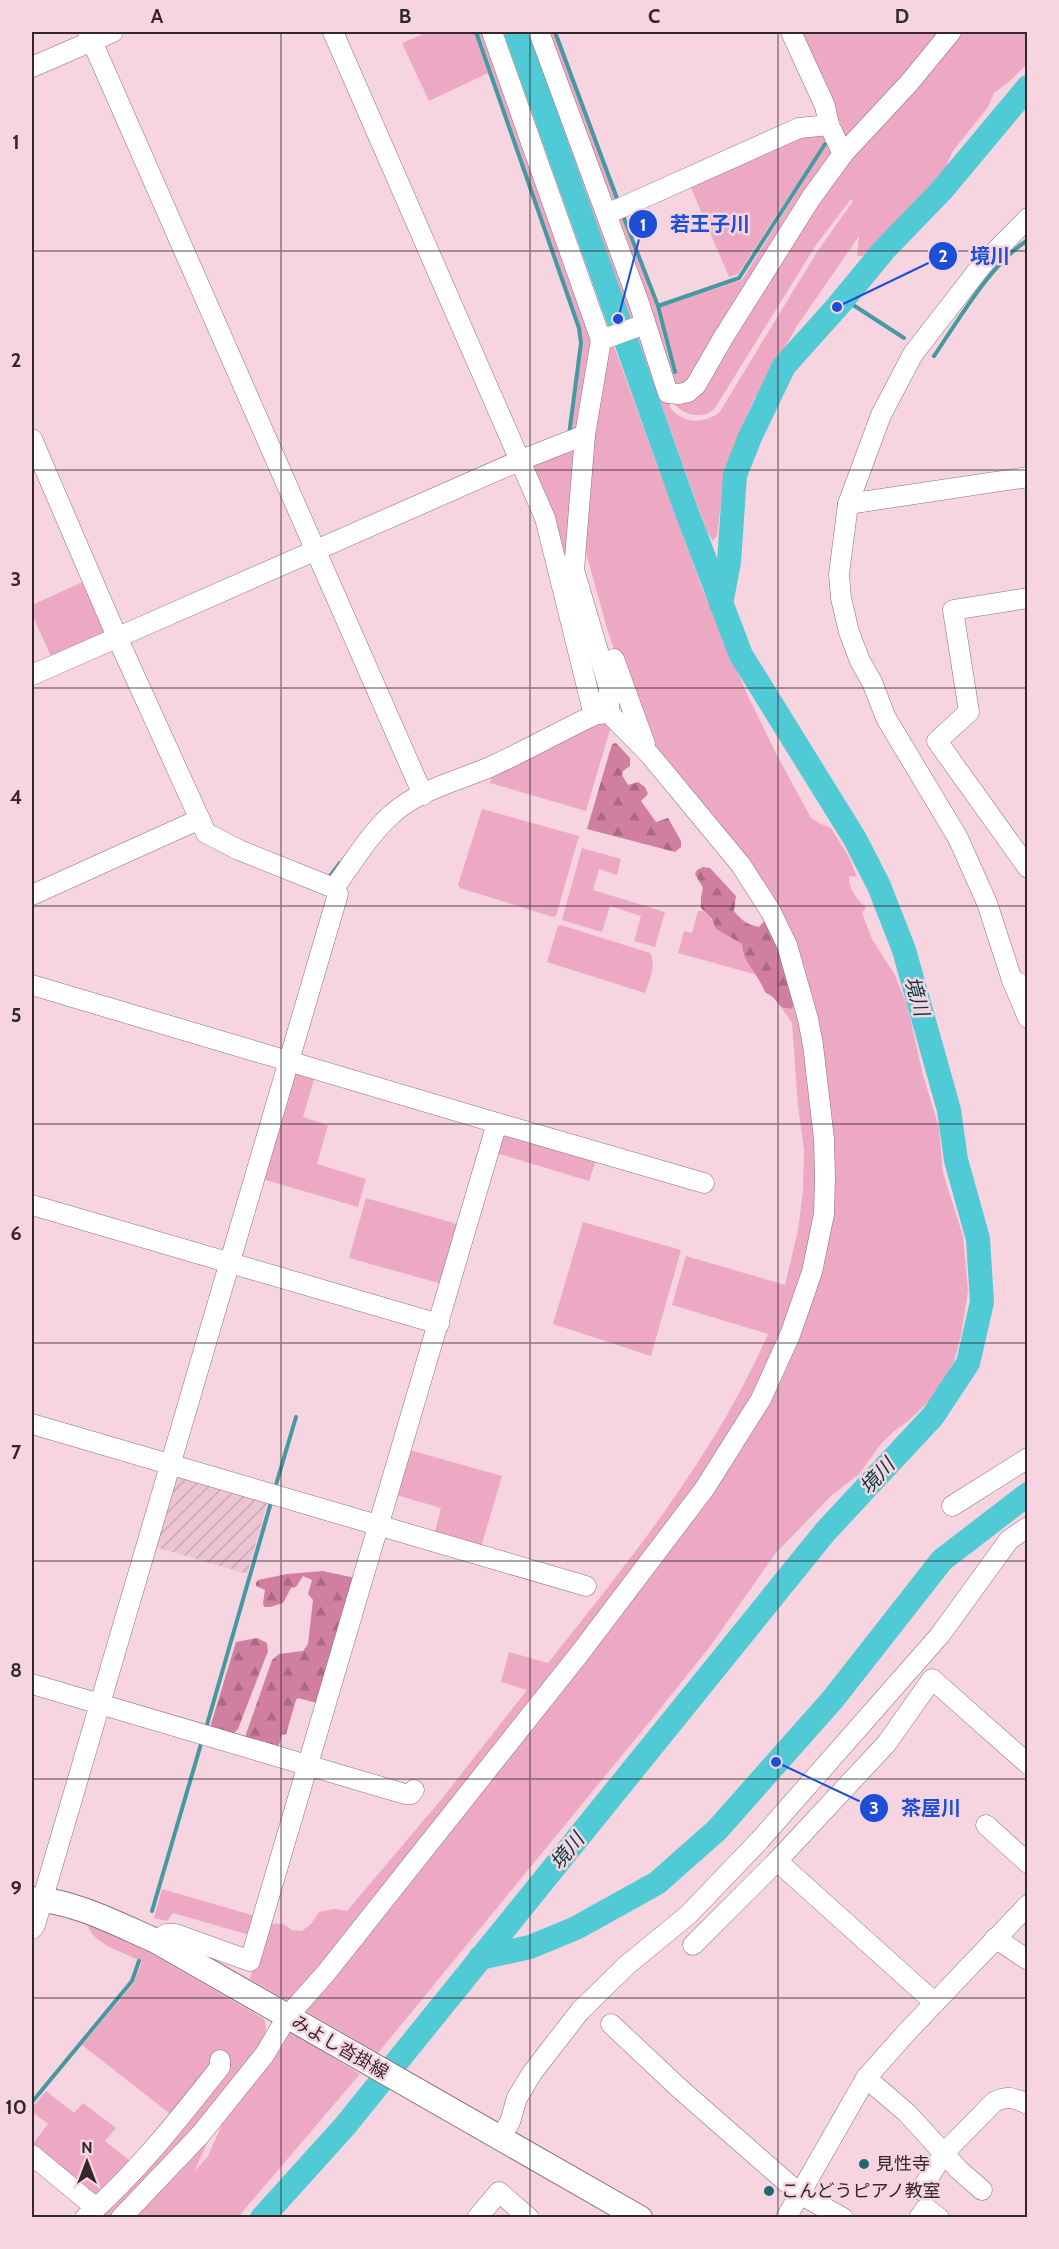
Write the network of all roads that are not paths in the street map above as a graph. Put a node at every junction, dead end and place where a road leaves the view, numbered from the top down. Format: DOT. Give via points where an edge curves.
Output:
graph roads {
  1 [pos="112,32"];
  2 [pos="333,32"];
  3 [pos="492,32"];
  4 [pos="539,32"];
  5 [pos="791,32"];
  6 [pos="951,32"];
  7 [pos="90,36"];
  8 [pos="32,67"];
  9 [pos="829,124"];
  10 [pos="843,154"];
  11 [pos="607,214"];
  12 [pos="1028,218"];
  13 [pos="645,324"];
  14 [pos="605,339"];
  15 [pos="585,435"];
  16 [pos="32,439"];
  17 [pos="521,460"];
  18 [pos="1028,477"];
  19 [pos="848,504"];
  20 [pos="577,533"];
  21 [pos="315,550"];
  22 [pos="1028,598"];
  23 [pos="117,637"];
  24 [pos="32,675"];
  25 [pos="601,714"];
  26 [pos="650,755"];
  27 [pos="423,795"];
  28 [pos="200,819"];
  29 [pos="1028,868"];
  30 [pos="334,888"];
  31 [pos="32,895"];
  32 [pos="1020,984"];
  33 [pos="32,985"];
  34 [pos="1028,1018"];
  35 [pos="289,1062"];
  36 [pos="497,1123"];
  37 [pos="704,1183"];
  38 [pos="32,1205"];
  39 [pos="230,1263"];
  40 [pos="439,1324"];
  41 [pos="32,1424"];
  42 [pos="1028,1458"];
  43 [pos="171,1465"];
  44 [pos="952,1506"];
  45 [pos="380,1526"];
  46 [pos="1028,1527"];
  47 [pos="586,1586"];
  48 [pos="32,1684"];
  49 [pos="101,1704"];
  50 [pos="1028,1764"];
  51 [pos="308,1765"];
  52 [pos="414,1790"];
  53 [pos="986,1825"];
  54 [pos="777,1862"];
  55 [pos="1028,1863"];
  56 [pos="37,1899"];
  57 [pos="1028,1905"];
  58 [pos="32,1929"];
  59 [pos="995,1938"];
  60 [pos="156,1941"];
  61 [pos="693,1945"];
  62 [pos="1028,1960"];
  63 [pos="935,2003"];
  64 [pos="287,2017"];
  65 [pos="611,2024"];
  66 [pos="220,2060"];
  67 [pos="866,2079"];
  68 [pos="1028,2104"];
  69 [pos="494,2135"];
  70 [pos="944,2153"];
  71 [pos="32,2155"];
  72 [pos="921,2190"];
  73 [pos="982,2190"];
  74 [pos="800,2194"];
  75 [pos="91,2213"];
  76 [pos="121,2217"];
  77 [pos="477,2217"];
  78 [pos="529,2217"];
  79 [pos="640,2217"];
  80 [pos="786,2217"];
  81 [pos="843,2217"];
  82 [pos="919,2217"];
  83 [pos="939,2217"];
  1 -- 7 [label="street"];
  2 -- 17 [label="street"];
  3 -- 14 [label="street"];
  4 -- 11 [label="street"];
  5 -- 9 [label="street" via="825,106"];
  6 -- 10 [label="street"];
  7 -- 8 [label="street"];
  7 -- 21 [label="street"];
  9 -- 10 [label="street"];
  9 -- 11 [label="street" via="800,128"];
  10 -- 13 [label="street" via="688,392 668,393"];
  11 -- 13 [label="street"];
  12 -- 19 [label="street" via="982,266 913,354 881,415"];
  13 -- 14 [label="street"];
  14 -- 15 [label="street"];
  15 -- 17 [label="street"];
  15 -- 20 [label="street"];
  16 -- 23 [label="street"];
  17 -- 21 [label="street"];
  17 -- 25 [label="street" via="545,518"];
  18 -- 19 [label="street"];
  19 -- 32 [label="street" via="838,574 849,632 886,717 958,838"];
  20 -- 25 [label="street" via="574,570 609,688"];
  20 -- 26 [label="street" via="600,622"];
  21 -- 23 [label="street"];
  21 -- 27 [label="street"];
  22 -- 29 [label="street" via="953,610 969,712 937,741"];
  23 -- 24 [label="street"];
  23 -- 28 [label="street"];
  25 -- 26 [label="street"];
  25 -- 27 [label="street"];
  26 -- 64 [label="street" via="741,865 771,912 794,966 813,1045 824,1139 824,1215 812,1272 790,1335 761,1399 705,1488 580,1653"];
  27 -- 30 [label="street" via="390,816"];
  28 -- 30 [label="street" via="206,833 239,850"];
  28 -- 31 [label="street"];
  30 -- 35 [label="street" via="338,894"];
  32 -- 34 [label="street"];
  33 -- 35 [label="street"];
  35 -- 36 [label="street"];
  35 -- 39 [label="street"];
  36 -- 37 [label="street"];
  36 -- 40 [label="street"];
  38 -- 39 [label="street"];
  39 -- 40 [label="street"];
  39 -- 43 [label="street"];
  40 -- 45 [label="street"];
  41 -- 43 [label="street"];
  42 -- 44 [label="street"];
  43 -- 45 [label="street"];
  43 -- 49 [label="street"];
  45 -- 47 [label="street"];
  45 -- 51 [label="street"];
  46 -- 69 [label="street" via="1010,1540 940,1635 759,1840 688,1915 627,1965 580,2011 532,2073 510,2122"];
  48 -- 49 [label="street"];
  49 -- 51 [label="street"];
  49 -- 56 [label="street"];
  50 -- 54 [label="street" via="932,1679 887,1743"];
  51 -- 52 [label="street" via="405,1794"];
  51 -- 60 [label="street" via="250,1961 175,1934"];
  53 -- 55 [label="street"];
  54 -- 61 [label="street"];
  54 -- 63 [label="street"];
  56 -- 58 [label="street"];
  56 -- 60 [label="main road, みよし沓掛線" via="89,1912"];
  57 -- 59 [label="street"];
  59 -- 62 [label="street"];
  59 -- 63 [label="street"];
  60 -- 64 [label="main road, みよし沓掛線"];
  63 -- 67 [label="street"];
  64 -- 69 [label="main road, みよし沓掛線"];
  64 -- 76 [label="street" via="265,2054 219,2112"];
  65 -- 74 [label="street"];
  66 -- 75 [label="street" via="220,2067 206,2085"];
  67 -- 70 [label="street" via="907,2113"];
  67 -- 74 [label="street"];
  68 -- 70 [label="street" via="1012,2097 994,2102"];
  69 -- 79 [label="main road, みよし沓掛線"];
  70 -- 72 [label="street"];
  70 -- 73 [label="street"];
  71 -- 75 [label="street"];
  74 -- 80 [label="street"];
  74 -- 81 [label="street"];
  77 -- 78 [label="street" via="499,2192"];
  82 -- 83 [label="street" via="926,2208"];
}
